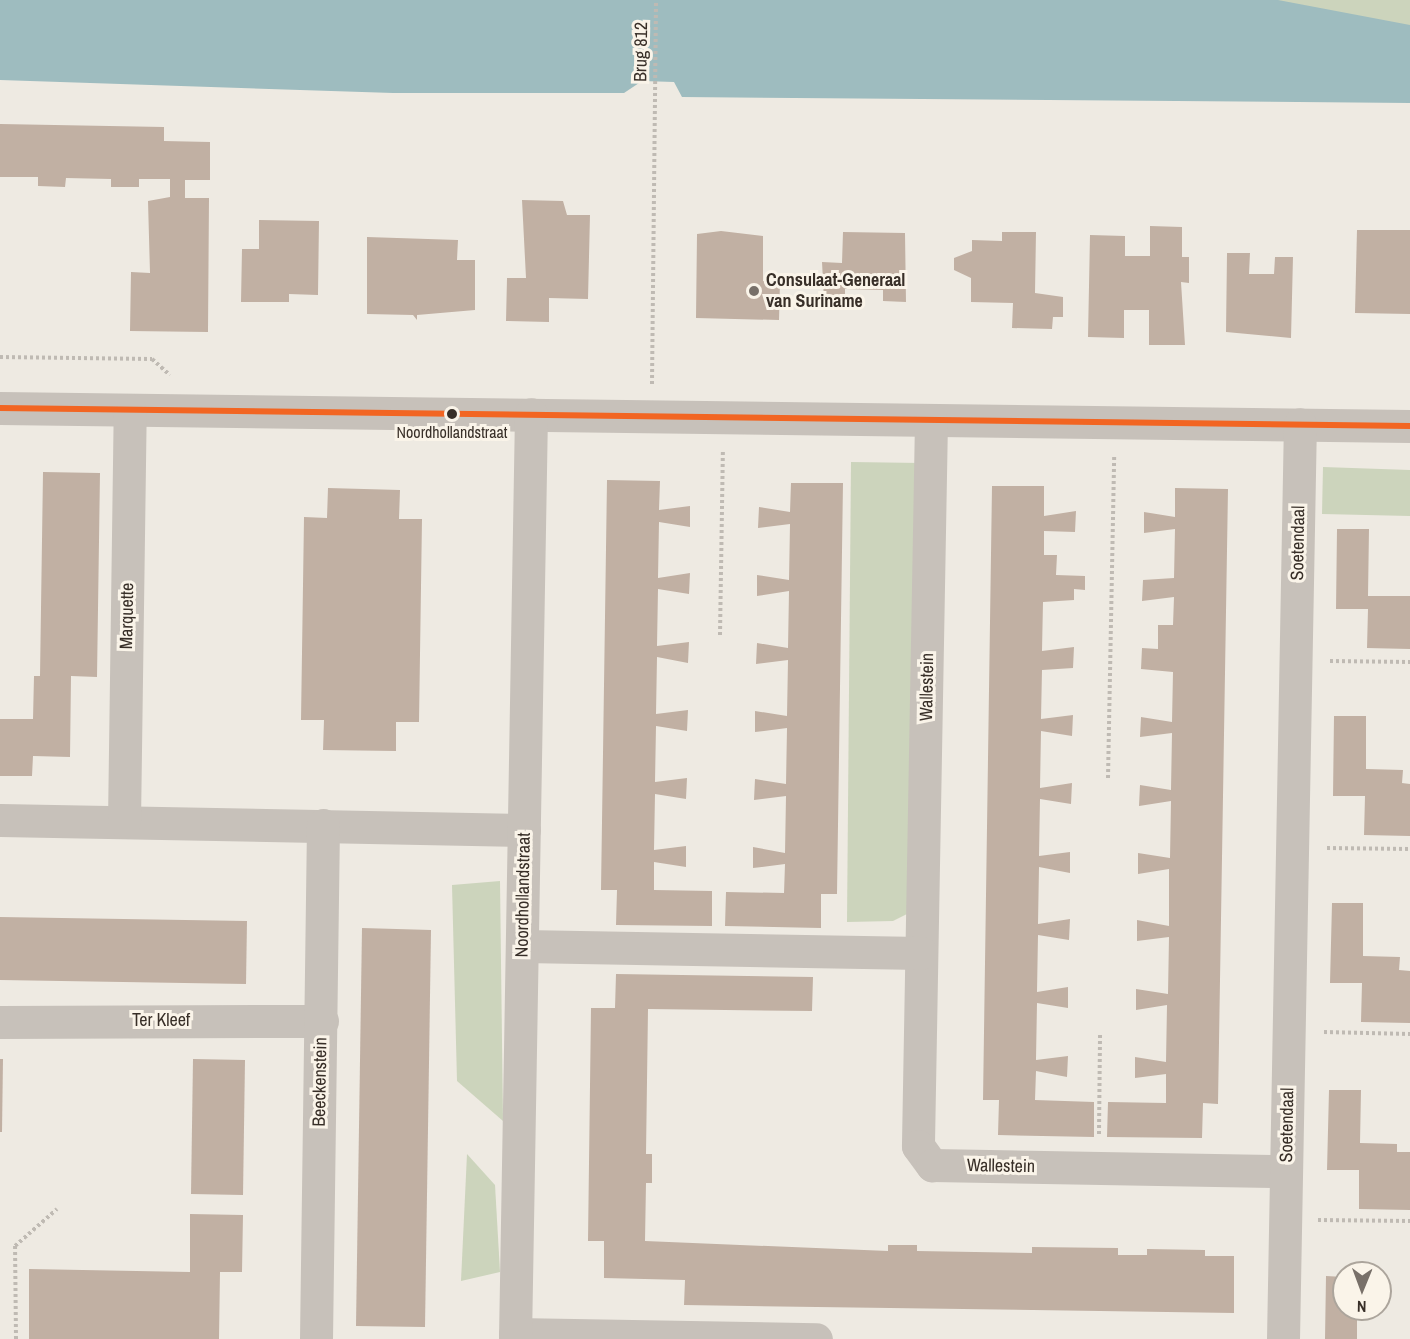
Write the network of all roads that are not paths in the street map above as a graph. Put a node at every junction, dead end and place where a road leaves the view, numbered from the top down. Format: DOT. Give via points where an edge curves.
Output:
graph roads {
  1 [pos="0,408"];
  2 [pos="130,410"];
  3 [pos="531,414"];
  4 [pos="931,420"];
  5 [pos="1300,424"];
  6 [pos="1410,426"];
  7 [pos="0,820"];
  8 [pos="124,822"];
  9 [pos="323,825"];
  10 [pos="524,830"];
  11 [pos="523,946"];
  12 [pos="921,953"];
  13 [pos="322,1021"];
  14 [pos="0,1022"];
  15 [pos="1286,1171"];
  16 [pos="515,1337"];
  17 [pos="316,1339"];
  18 [pos="816,1339"];
  19 [pos="1283,1339"];
  1 -- 2 [label="street"];
  2 -- 3 [label="street"];
  2 -- 8 [label="street, Marquette"];
  3 -- 4 [label="street"];
  3 -- 10 [label="street, Noordhollandstraat"];
  4 -- 5 [label="street"];
  4 -- 12 [label="street, Wallestein"];
  5 -- 6 [label="street"];
  5 -- 15 [label="street, Soetendaal"];
  7 -- 8 [label="street"];
  8 -- 9 [label="street"];
  9 -- 10 [label="street"];
  9 -- 13 [label="street, Beeckenstein"];
  10 -- 11 [label="street, Noordhollandstraat"];
  11 -- 12 [label="street"];
  11 -- 16 [label="street, Noordhollandstraat"];
  12 -- 15 [label="street, Wallestein" via="918,1146 932,1165"];
  13 -- 14 [label="street, Ter Kleef"];
  13 -- 17 [label="street, Beeckenstein"];
  15 -- 19 [label="street, Soetendaal"];
  16 -- 18 [label="street"];
}
